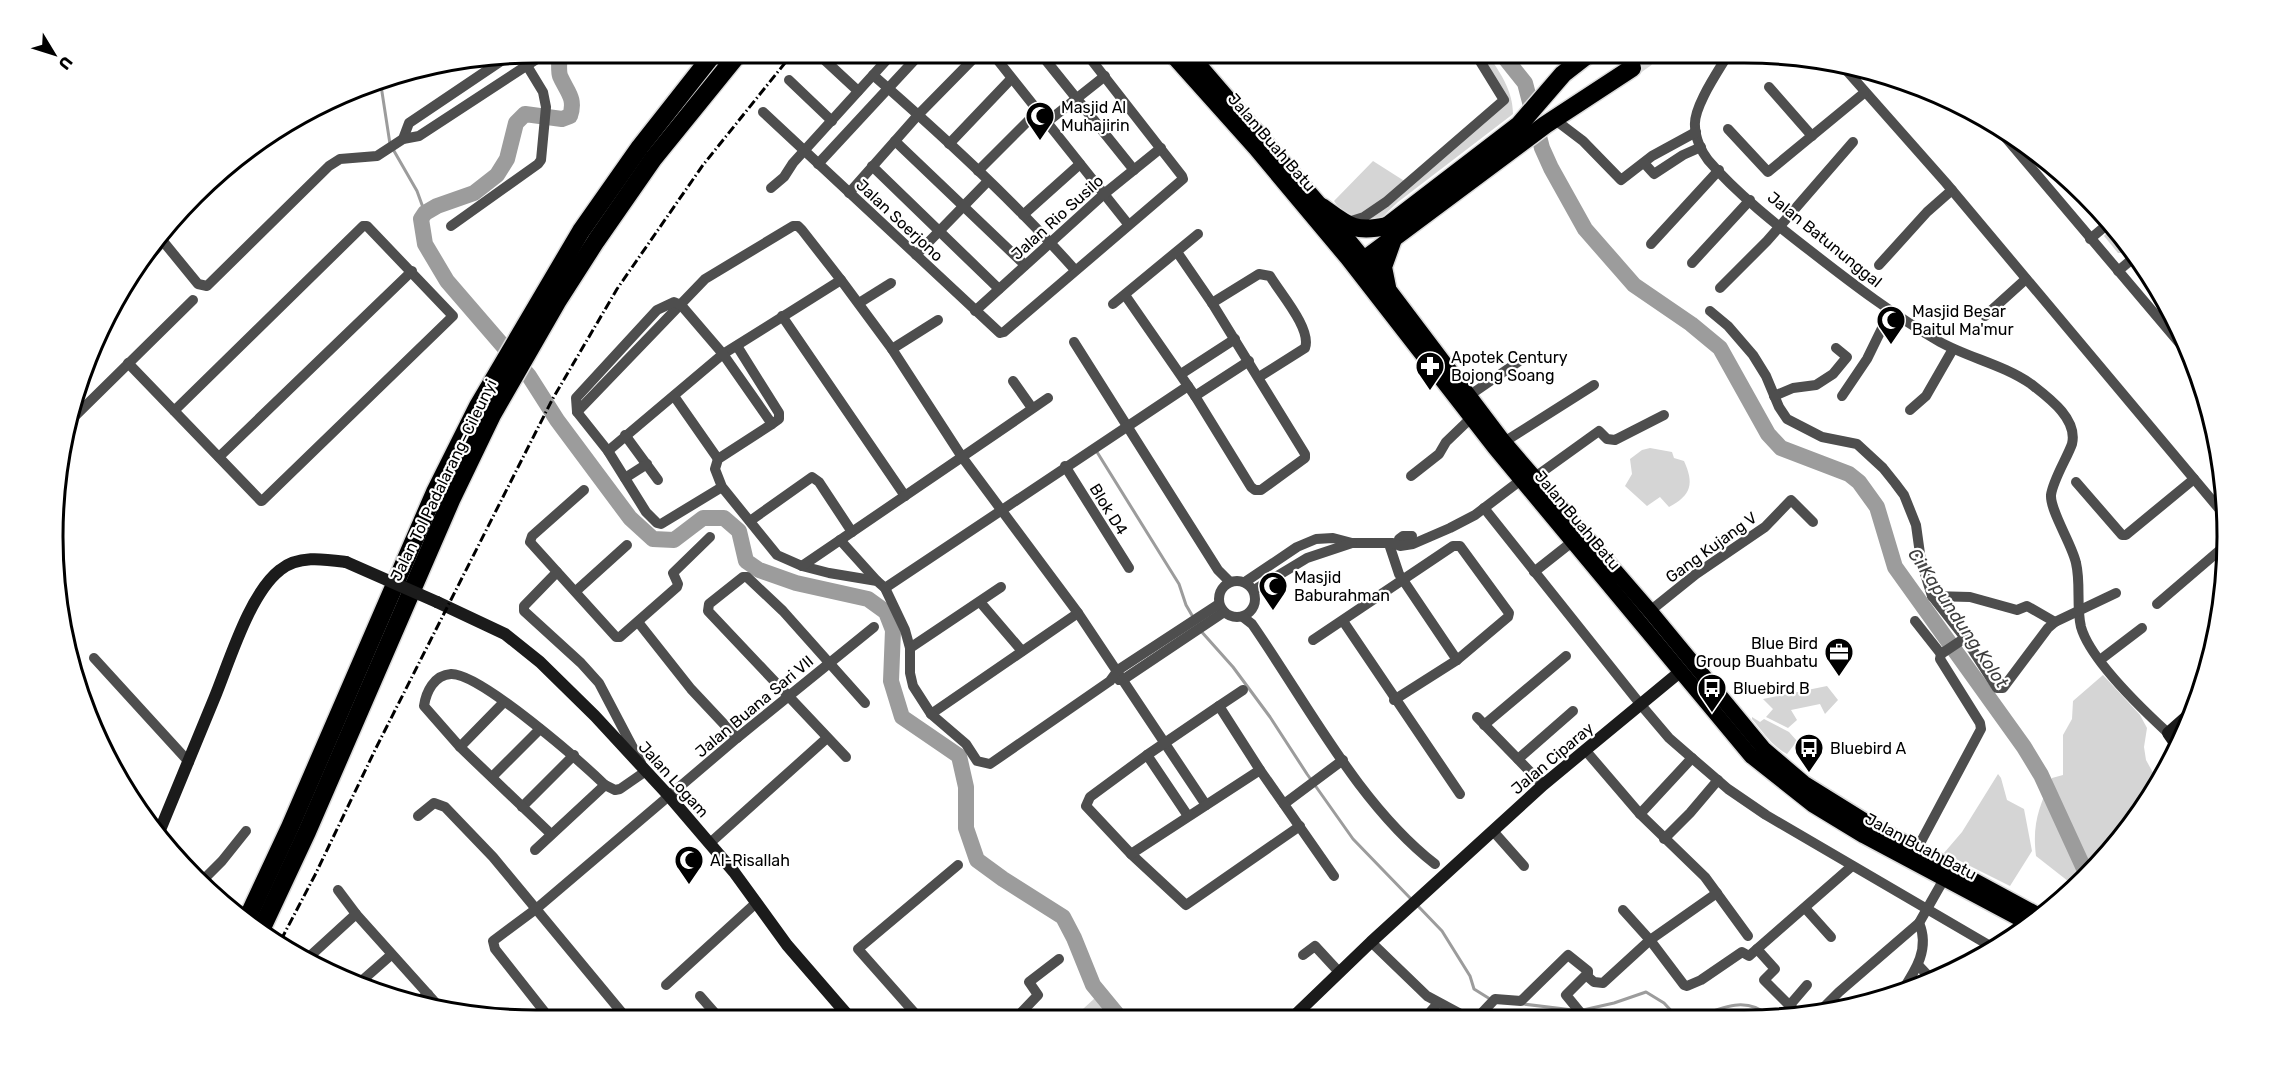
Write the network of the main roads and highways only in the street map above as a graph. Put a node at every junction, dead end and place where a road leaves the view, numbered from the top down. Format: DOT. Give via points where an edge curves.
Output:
graph roads {
  1 [pos="705,63"];
  2 [pos="730,63"];
  3 [pos="1180,63"];
  4 [pos="1198,63"];
  5 [pos="1576,63"];
  6 [pos="1632,68"];
  7 [pos="1322,207"];
  8 [pos="1391,231"];
  9 [pos="1355,259"];
  10 [pos="1387,287"];
  11 [pos="550,298"];
  12 [pos="485,410"];
  13 [pos="1476,414"];
  14 [pos="1528,478"];
  15 [pos="1867,830"];
  16 [pos="1887,842"];
  17 [pos="2032,912"];
  18 [pos="250,913"];
  19 [pos="2021,920"];
  20 [pos="264,924"];
  1 -- 11 [label="highway, Jalan Tol Padalarang–Cileunyi" via="581,231"];
  2 -- 11 [label="highway, Jalan Tol Padalarang–Cileunyi"];
  3 -- 9 [label="main road, Jalan Buah Batu"];
  4 -- 7 [label="main road, Jalan Buah Batu"];
  5 -- 8 [label="highway" via="1519,125"];
  6 -- 8 [label="highway"];
  7 -- 8 [label="highway" via="1361,230"];
  7 -- 9 [label="main road, Jalan Buah Batu"];
  8 -- 9 [label="highway"];
  8 -- 10 [label="highway" via="1383,267"];
  9 -- 10 [label="main road, Jalan Buah Batu"];
  9 -- 13 [label="main road, Jalan Buah Batu"];
  10 -- 13 [label="main road, Jalan Buah Batu" via="1470,395"];
  11 -- 12 [label="highway, Jalan Tol Padalarang–Cileunyi"];
  12 -- 18 [label="highway, Jalan Tol Padalarang–Cileunyi" via="435,492"];
  12 -- 20 [label="highway, Jalan Tol Padalarang–Cileunyi" via="452,498"];
  13 -- 14 [label="main road, Jalan Buah Batu"];
  13 -- 14 [label="main road, Jalan Buah Batu" via="1504,442"];
  14 -- 15 [label="main road, Jalan Buah Batu" via="1650,611 1774,759"];
  14 -- 15 [label="main road, Jalan Buah Batu" via="1572,542 1739,743 1765,769 1813,805"];
  15 -- 16 [label="main road, Jalan Buah Batu"];
  16 -- 17 [label="main road, Jalan Buah Batu" via="1917,849"];
  16 -- 19 [label="main road, Jalan Buah Batu" via="1944,879"];
}
